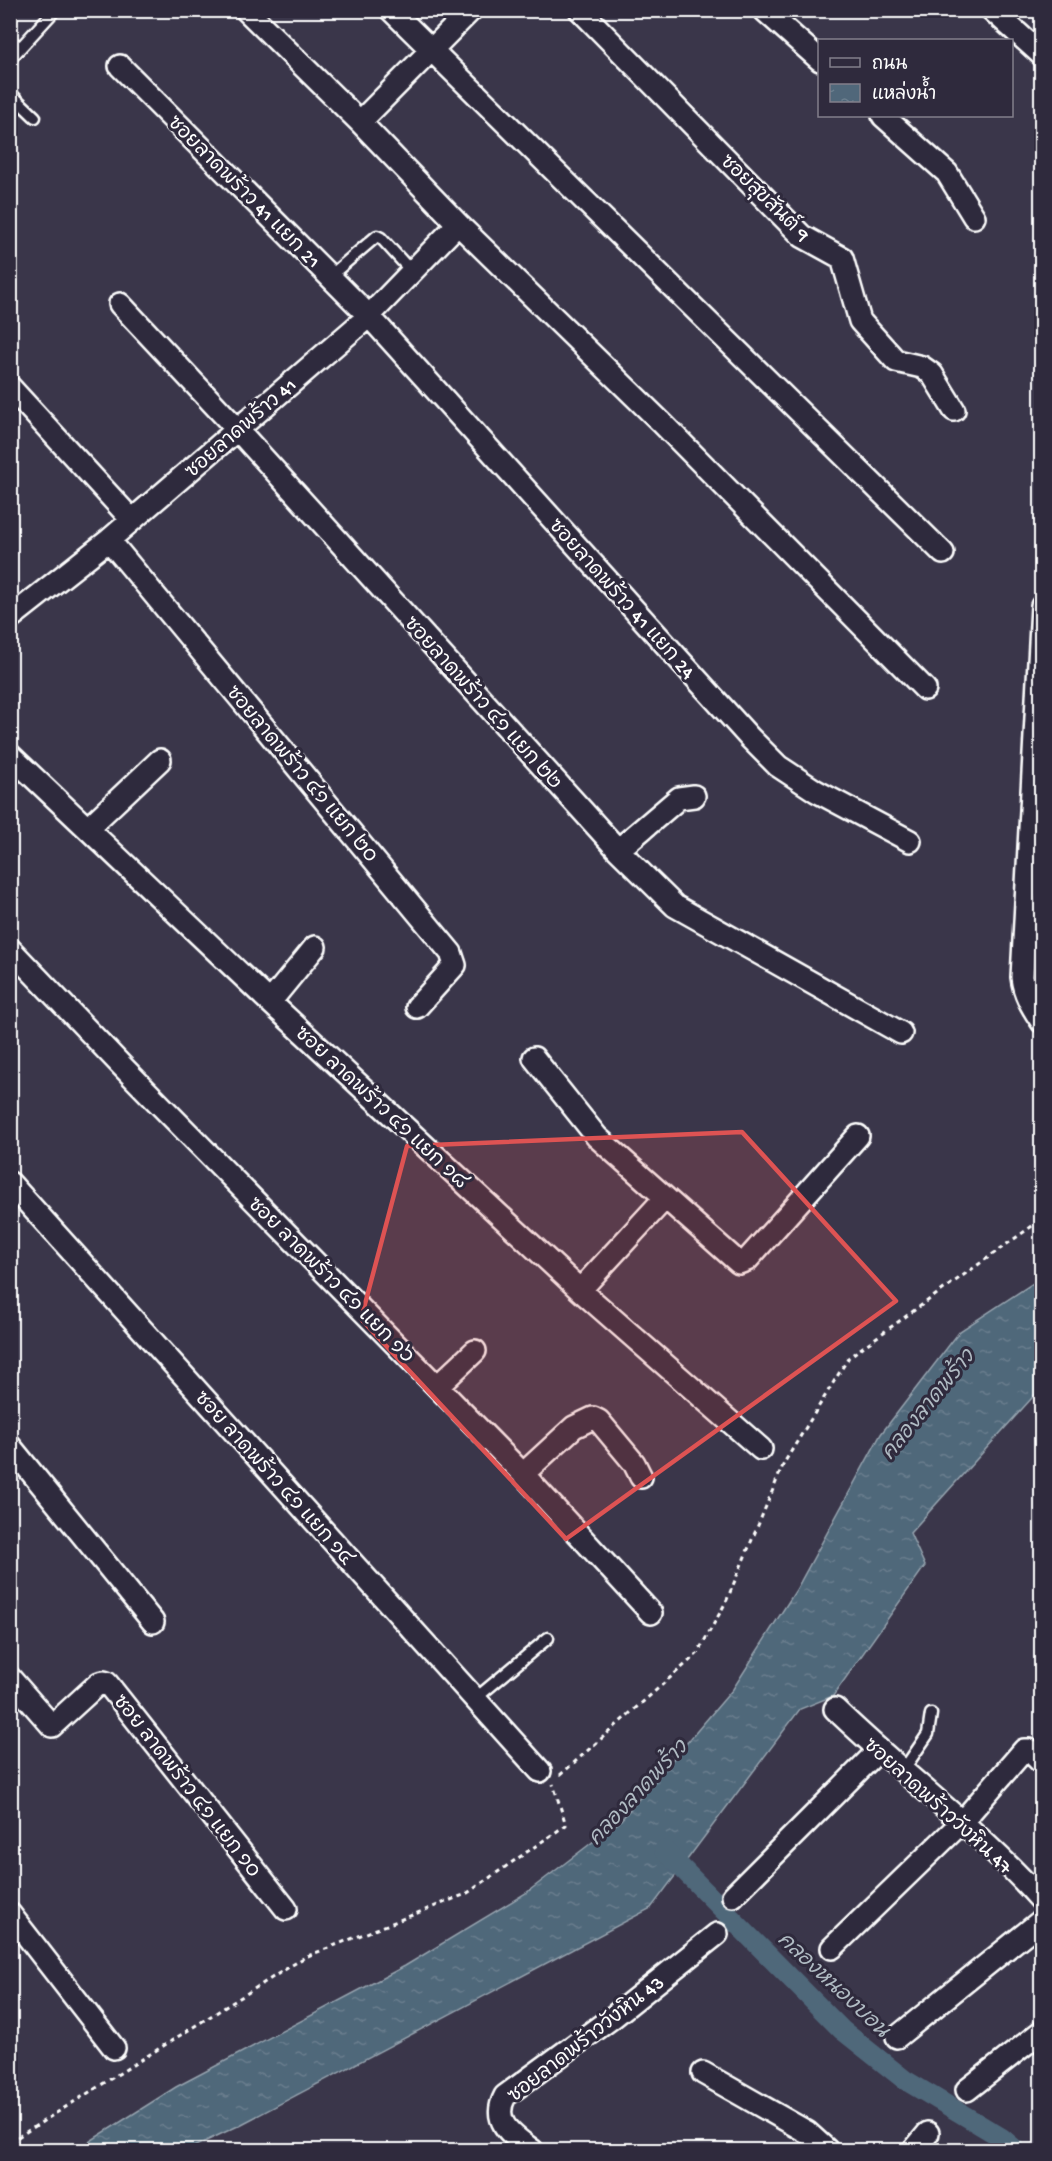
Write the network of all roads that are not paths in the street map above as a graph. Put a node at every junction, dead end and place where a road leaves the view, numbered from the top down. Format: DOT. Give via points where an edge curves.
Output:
graph roads {
  1 [pos="55,10"];
  2 [pos="246,10"];
  3 [pos="391,10"];
  4 [pos="471,10"];
  5 [pos="580,10"];
  6 [pos="764,10"];
  7 [pos="992,10"];
  8 [pos="10,40"];
  9 [pos="20,48"];
  10 [pos="431,50"];
  11 [pos="1041,55"];
  12 [pos="10,59"];
  13 [pos="818,59"];
  14 [pos="120,66"];
  15 [pos="10,93"];
  16 [pos="35,117"];
  17 [pos="884,117"];
  18 [pos="360,122"];
  19 [pos="974,217"];
  20 [pos="458,224"];
  21 [pos="412,272"];
  22 [pos="330,276"];
  23 [pos="120,304"];
  24 [pos="369,316"];
  25 [pos="10,387"];
  26 [pos="954,410"];
  27 [pos="237,429"];
  28 [pos="132,520"];
  29 [pos="109,540"];
  30 [pos="943,553"];
  31 [pos="1041,606"];
  32 [pos="15,607"];
  33 [pos="925,689"];
  34 [pos="10,755"];
  35 [pos="160,760"];
  36 [pos="694,796"];
  37 [pos="88,828"];
  38 [pos="910,841"];
  39 [pos="618,850"];
  40 [pos="315,947"];
  41 [pos="10,949"];
  42 [pos="270,1002"];
  43 [pos="417,1007"];
  44 [pos="1041,1022"];
  45 [pos="901,1033"];
  46 [pos="534,1058"];
  47 [pos="858,1136"];
  48 [pos="10,1183"];
  49 [pos="665,1198"];
  50 [pos="580,1290"];
  51 [pos="475,1351"];
  52 [pos="438,1386"];
  53 [pos="10,1446"];
  54 [pos="761,1449"];
  55 [pos="523,1474"];
  56 [pos="641,1478"];
  57 [pos="651,1613"];
  58 [pos="153,1622"];
  59 [pos="548,1638"];
  60 [pos="10,1678"];
  61 [pos="475,1699"];
  62 [pos="835,1709"];
  63 [pos="931,1714"];
  64 [pos="878,1750"];
  65 [pos="1041,1763"];
  66 [pos="540,1771"];
  67 [pos="902,1772"];
  68 [pos="961,1823"];
  69 [pos="733,1896"];
  70 [pos="1041,1901"];
  71 [pos="286,1909"];
  72 [pos="10,1914"];
  73 [pos="1041,1920"];
  74 [pos="717,1934"];
  75 [pos="832,1948"];
  76 [pos="1041,2031"];
  77 [pos="897,2037"];
  78 [pos="114,2048"];
  79 [pos="703,2073"];
  80 [pos="967,2090"];
  81 [pos="928,2133"];
  82 [pos="521,2147"];
  83 [pos="827,2151"];
  84 [pos="914,2151"];
  1 -- 9 [label="lane"];
  2 -- 18 [label="street"];
  3 -- 10 [label="street"];
  4 -- 10 [label="street"];
  5 -- 26 [label="street, ซอยสุขสันต์ 9" via="802,236 842,258 860,321 896,361 922,367 932,374"];
  6 -- 13 [label="street"];
  7 -- 11 [label="street"];
  8 -- 9 [label="lane"];
  9 -- 12 [label="lane"];
  10 -- 18 [label="street"];
  10 -- 30 [label="street"];
  14 -- 22 [label="street, ซอยลาดพร้าว 41 แยก 21"];
  15 -- 16 [label="lane"];
  17 -- 19 [label="street" via="947,173"];
  18 -- 20 [label="street"];
  20 -- 21 [label="street, ซอยลาดพร้าว 41"];
  20 -- 33 [label="street"];
  21 -- 22 [label="lane" via="376,236"];
  21 -- 24 [label="street, ซอยลาดพร้าว 41"];
  22 -- 24 [label="street, ซอยลาดพร้าว 41 แยก 21"];
  23 -- 27 [label="street, ซอยลาดพร้าว ๔๑ แยก ๒๒"];
  24 -- 27 [label="street, ซอยลาดพร้าว 41"];
  24 -- 38 [label="street, ซอยลาดพร้าว 41 แยก 24" via="778,766"];
  25 -- 28 [label="street"];
  27 -- 28 [label="street, ซอยลาดพร้าว 41"];
  27 -- 39 [label="street, ซอยลาดพร้าว ๔๑ แยก ๒๒"];
  28 -- 29 [label="street, ซอยลาดพร้าว 41"];
  29 -- 32 [label="street, ซอยลาดพร้าว 41"];
  29 -- 43 [label="street, ซอยลาดพร้าว ๔๑ แยก ๒๐" via="451,953 455,965"];
  31 -- 44 [label="street" via="1022,976 1023,988"];
  34 -- 37 [label="street, ซอย ลาดพร้าว ๔๑ แยก ๑๘"];
  35 -- 37 [label="street"];
  36 -- 39 [label="street" via="679,798"];
  37 -- 42 [label="street, ซอย ลาดพร้าว ๔๑ แยก ๑๘"];
  39 -- 45 [label="street, ซอยลาดพร้าว ๔๑ แยก ๒๒" via="675,906"];
  40 -- 42 [label="street"];
  41 -- 52 [label="street, ซอย ลาดพร้าว ๔๑ แยก ๑๖"];
  42 -- 50 [label="street, ซอย ลาดพร้าว ๔๑ แยก ๑๘"];
  46 -- 49 [label="street" via="597,1137"];
  47 -- 49 [label="street" via="742,1263 736,1262"];
  48 -- 61 [label="street, ซอย ลาดพร้าว ๔๑ แยก ๑๔"];
  49 -- 50 [label="street"];
  50 -- 54 [label="street, ซอย ลาดพร้าว ๔๑ แยก ๑๘"];
  51 -- 52 [label="street"];
  52 -- 55 [label="street, ซอย ลาดพร้าว ๔๑ แยก ๑๖"];
  53 -- 58 [label="street"];
  55 -- 56 [label="street" via="574,1427 593,1418 634,1463"];
  55 -- 57 [label="street, ซอย ลาดพร้าว ๔๑ แยก ๑๖"];
  59 -- 61 [label="lane"];
  60 -- 71 [label="street, ซอย ลาดพร้าว ๔๑ แยก ๑๐" via="52,1726 99,1683 107,1683"];
  61 -- 66 [label="street, ซอย ลาดพร้าว ๔๑ แยก ๑๔"];
  62 -- 64 [label="street, ซอยลาดพร้าววังหิน 47"];
  63 -- 67 [label="lane" via="928,1734"];
  64 -- 67 [label="street, ซอยลาดพร้าววังหิน 47"];
  64 -- 69 [label="street"];
  65 -- 68 [label="street" via="1029,1750 1024,1750"];
  67 -- 68 [label="street, ซอยลาดพร้าววังหิน 47"];
  68 -- 70 [label="street, ซอยลาดพร้าววังหิน 47"];
  68 -- 75 [label="street"];
  72 -- 78 [label="street"];
  73 -- 77 [label="street"];
  74 -- 82 [label="street, ซอยลาดพร้าววังหิน 43" via="506,2096 500,2105 501,2121"];
  76 -- 80 [label="street"];
  79 -- 83 [label="street" via="807,2132"];
  81 -- 84 [label="street"];
}
